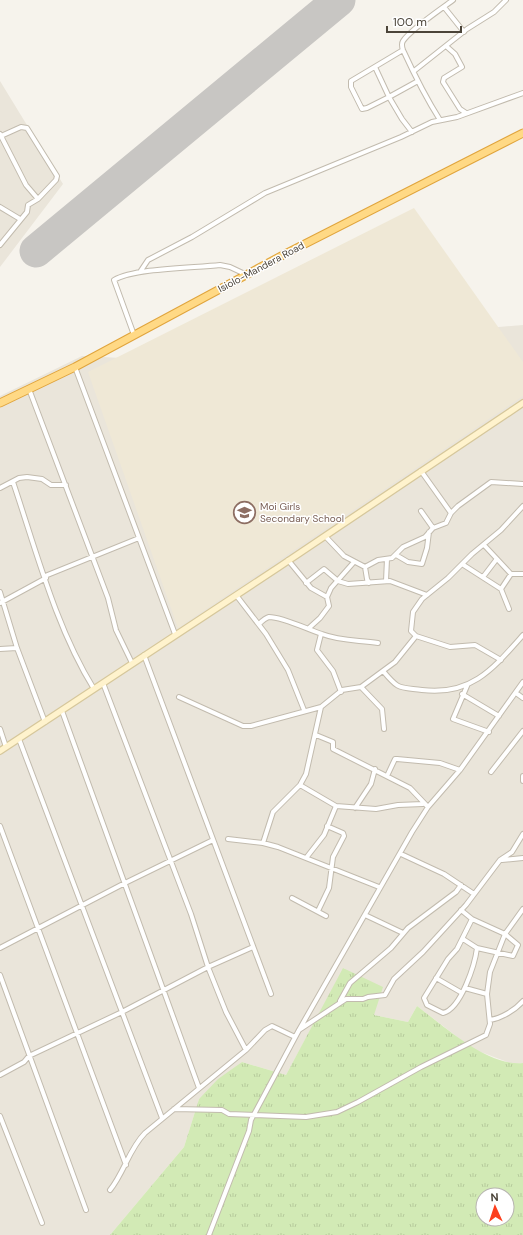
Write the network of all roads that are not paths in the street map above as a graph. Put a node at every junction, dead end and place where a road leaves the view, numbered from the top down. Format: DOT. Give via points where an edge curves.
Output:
graph roads {
  1 [pos="453,0"];
  2 [pos="506,0"];
  3 [pos="444,7"];
  4 [pos="464,32"];
  5 [pos="446,46"];
  6 [pos="403,50"];
  7 [pos="375,67"];
  8 [pos="414,71"];
  9 [pos="418,81"];
  10 [pos="523,93"];
  11 [pos="389,98"];
  12 [pos="466,113"];
  13 [pos="440,120"];
  14 [pos="412,132"];
  15 [pos="523,133"];
  16 [pos="0,135"];
  17 [pos="38,199"];
  18 [pos="0,207"];
  19 [pos="20,219"];
  20 [pos="0,245"];
  21 [pos="140,272"];
  22 [pos="247,275"];
  23 [pos="134,335"];
  24 [pos="75,367"];
  25 [pos="29,388"];
  26 [pos="0,403"];
  27 [pos="523,403"];
  28 [pos="421,471"];
  29 [pos="13,482"];
  30 [pos="523,484"];
  31 [pos="66,485"];
  32 [pos="0,488"];
  33 [pos="523,506"];
  34 [pos="421,511"];
  35 [pos="451,513"];
  36 [pos="433,528"];
  37 [pos="429,532"];
  38 [pos="325,536"];
  39 [pos="139,538"];
  40 [pos="484,545"];
  41 [pos="396,555"];
  42 [pos="93,556"];
  43 [pos="387,558"];
  44 [pos="288,560"];
  45 [pos="496,560"];
  46 [pos="354,562"];
  47 [pos="462,564"];
  48 [pos="365,567"];
  49 [pos="511,574"];
  50 [pos="523,574"];
  51 [pos="46,577"];
  52 [pos="483,577"];
  53 [pos="338,581"];
  54 [pos="386,581"];
  55 [pos="306,583"];
  56 [pos="369,583"];
  57 [pos="501,589"];
  58 [pos="0,592"];
  59 [pos="236,594"];
  60 [pos="427,595"];
  61 [pos="327,598"];
  62 [pos="2,602"];
  63 [pos="509,609"];
  64 [pos="259,624"];
  65 [pos="308,628"];
  66 [pos="175,634"];
  67 [pos="321,634"];
  68 [pos="523,635"];
  69 [pos="416,636"];
  70 [pos="378,643"];
  71 [pos="17,648"];
  72 [pos="0,649"];
  73 [pos="144,655"];
  74 [pos="501,660"];
  75 [pos="132,663"];
  76 [pos="383,671"];
  77 [pos="523,682"];
  78 [pos="103,683"];
  79 [pos="467,686"];
  80 [pos="361,687"];
  81 [pos="94,689"];
  82 [pos="341,692"];
  83 [pos="516,693"];
  84 [pos="462,694"];
  85 [pos="179,698"];
  86 [pos="523,698"];
  87 [pos="322,707"];
  88 [pos="304,710"];
  89 [pos="62,711"];
  90 [pos="499,716"];
  91 [pos="46,722"];
  92 [pos="0,729"];
  93 [pos="384,729"];
  94 [pos="523,731"];
  95 [pos="488,732"];
  96 [pos="316,735"];
  97 [pos="20,739"];
  98 [pos="6,746"];
  99 [pos="0,751"];
  100 [pos="375,769"];
  101 [pos="460,770"];
  102 [pos="491,772"];
  103 [pos="387,776"];
  104 [pos="523,776"];
  105 [pos="523,781"];
  106 [pos="300,785"];
  107 [pos="423,804"];
  108 [pos="336,806"];
  109 [pos="428,807"];
  110 [pos="355,808"];
  111 [pos="0,826"];
  112 [pos="327,826"];
  113 [pos="523,834"];
  114 [pos="228,839"];
  115 [pos="213,840"];
  116 [pos="263,843"];
  117 [pos="401,854"];
  118 [pos="306,858"];
  119 [pos="523,858"];
  120 [pos="170,860"];
  121 [pos="500,860"];
  122 [pos="332,868"];
  123 [pos="125,883"];
  124 [pos="461,885"];
  125 [pos="379,887"];
  126 [pos="474,894"];
  127 [pos="292,898"];
  128 [pos="82,905"];
  129 [pos="523,909"];
  130 [pos="461,910"];
  131 [pos="318,911"];
  132 [pos="365,915"];
  133 [pos="326,916"];
  134 [pos="472,919"];
  135 [pos="38,928"];
  136 [pos="403,933"];
  137 [pos="505,934"];
  138 [pos="463,939"];
  139 [pos="520,945"];
  140 [pos="253,947"];
  141 [pos="0,948"];
  142 [pos="477,948"];
  143 [pos="496,954"];
  144 [pos="208,967"];
  145 [pos="0,975"];
  146 [pos="436,978"];
  147 [pos="465,988"];
  148 [pos="164,991"];
  149 [pos="462,993"];
  150 [pos="271,994"];
  151 [pos="487,994"];
  152 [pos="523,1001"];
  153 [pos="340,1002"];
  154 [pos="122,1012"];
  155 [pos="490,1020"];
  156 [pos="299,1030"];
  157 [pos="78,1033"];
  158 [pos="295,1037"];
  159 [pos="246,1050"];
  160 [pos="29,1056"];
  161 [pos="0,1075"];
  162 [pos="199,1088"];
  163 [pos="174,1109"];
  164 [pos="254,1115"];
  165 [pos="0,1116"];
  166 [pos="162,1118"];
  167 [pos="126,1165"];
  168 [pos="110,1190"];
  169 [pos="86,1210"];
  170 [pos="42,1223"];
  171 [pos="209,1235"];
  1 -- 3 [label="street"];
  2 -- 4 [label="street" via="494,12"];
  3 -- 4 [label="street"];
  3 -- 6 [label="street" via="404,40"];
  4 -- 5 [label="street"];
  5 -- 8 [label="street"];
  5 -- 12 [label="street" via="455,54 462,67 444,78 443,82 460,109"];
  6 -- 7 [label="street"];
  6 -- 8 [label="street"];
  7 -- 11 [label="street"];
  7 -- 11 [label="street" via="350,82 358,104 364,109"];
  8 -- 9 [label="street"];
  9 -- 11 [label="street"];
  9 -- 13 [label="street"];
  10 -- 12 [label="street"];
  11 -- 14 [label="street"];
  12 -- 13 [label="street"];
  13 -- 14 [label="street"];
  14 -- 21 [label="street" via="265,193 148,260"];
  15 -- 22 [label="highway, Isiolo-Mandera Road"];
  16 -- 17 [label="street" via="26,185"];
  16 -- 17 [label="street" via="21,127 27,128 57,176"];
  17 -- 19 [label="street" via="28,205 27,212"];
  18 -- 19 [label="street"];
  19 -- 20 [label="street"];
  21 -- 22 [label="street" via="220,265"];
  21 -- 23 [label="street" via="114,280"];
  22 -- 23 [label="highway, Isiolo-Mandera Road"];
  23 -- 24 [label="highway, Isiolo-Mandera Road"];
  24 -- 25 [label="highway, Isiolo-Mandera Road"];
  24 -- 39 [label="street"];
  25 -- 26 [label="highway, Isiolo-Mandera Road"];
  25 -- 31 [label="street"];
  27 -- 28 [label="main road"];
  28 -- 35 [label="street"];
  28 -- 38 [label="main road"];
  29 -- 31 [label="street" via="27,477 42,479 51,485"];
  29 -- 32 [label="street"];
  29 -- 51 [label="street"];
  30 -- 35 [label="street" via="491,482"];
  31 -- 42 [label="street"];
  33 -- 40 [label="street" via="508,524"];
  34 -- 36 [label="street"];
  35 -- 36 [label="street" via="446,523"];
  36 -- 37 [label="street"];
  37 -- 41 [label="street"];
  37 -- 41 [label="street" via="422,564 408,562"];
  38 -- 44 [label="main road"];
  38 -- 46 [label="street" via="344,556"];
  39 -- 42 [label="street"];
  39 -- 66 [label="street"];
  40 -- 45 [label="street"];
  40 -- 47 [label="street"];
  41 -- 43 [label="street"];
  42 -- 51 [label="street"];
  42 -- 75 [label="street" via="116,630"];
  43 -- 48 [label="street"];
  43 -- 54 [label="street"];
  44 -- 55 [label="street"];
  44 -- 59 [label="main road"];
  45 -- 49 [label="street"];
  45 -- 52 [label="street"];
  46 -- 48 [label="street"];
  46 -- 53 [label="street"];
  47 -- 52 [label="street"];
  47 -- 60 [label="street"];
  48 -- 56 [label="street"];
  49 -- 50 [label="street"];
  49 -- 57 [label="street"];
  51 -- 62 [label="street"];
  51 -- 81 [label="street" via="77,660"];
  52 -- 57 [label="street"];
  53 -- 55 [label="street" via="324,569"];
  53 -- 56 [label="street" via="354,585"];
  53 -- 61 [label="street" via="331,588"];
  54 -- 56 [label="street"];
  54 -- 60 [label="street"];
  55 -- 61 [label="street"];
  57 -- 63 [label="street"];
  58 -- 62 [label="street"];
  59 -- 64 [label="street"];
  59 -- 66 [label="main road"];
  60 -- 69 [label="street" via="416,605 413,612 411,631"];
  61 -- 65 [label="street" via="329,606"];
  62 -- 71 [label="street"];
  64 -- 65 [label="street" via="264,619 272,617"];
  64 -- 88 [label="street" via="290,673"];
  65 -- 67 [label="street"];
  66 -- 73 [label="main road"];
  67 -- 70 [label="street" via="346,640"];
  67 -- 82 [label="street" via="317,650 332,671"];
  68 -- 74 [label="street"];
  69 -- 74 [label="street" via="450,647 475,645"];
  69 -- 76 [label="street" via="395,662"];
  71 -- 72 [label="street"];
  71 -- 91 [label="street"];
  73 -- 75 [label="main road"];
  73 -- 115 [label="street"];
  74 -- 79 [label="street"];
  75 -- 78 [label="main road"];
  76 -- 79 [label="street" via="401,689 441,692"];
  76 -- 80 [label="street"];
  77 -- 83 [label="street"];
  78 -- 81 [label="main road"];
  78 -- 120 [label="street"];
  79 -- 84 [label="street"];
  80 -- 82 [label="street"];
  80 -- 93 [label="street" via="382,709"];
  81 -- 89 [label="main road"];
  82 -- 87 [label="street"];
  83 -- 86 [label="street"];
  83 -- 90 [label="street"];
  84 -- 90 [label="street"];
  84 -- 95 [label="street" via="453,719"];
  85 -- 88 [label="street" via="243,726 251,726"];
  87 -- 88 [label="street"];
  87 -- 96 [label="street"];
  89 -- 91 [label="main road"];
  89 -- 123 [label="street"];
  90 -- 95 [label="street"];
  91 -- 97 [label="main road"];
  92 -- 98 [label="street"];
  94 -- 102 [label="street"];
  95 -- 101 [label="street"];
  96 -- 100 [label="street" via="333,742 333,749"];
  96 -- 106 [label="street" via="308,768"];
  97 -- 98 [label="main road"];
  97 -- 128 [label="street"];
  98 -- 99 [label="main road"];
  100 -- 103 [label="street"];
  100 -- 110 [label="street" via="371,784"];
  101 -- 103 [label="street" via="440,763 397,758"];
  101 -- 109 [label="street"];
  103 -- 107 [label="street" via="410,788"];
  104 -- 105 [label="street"];
  106 -- 108 [label="street"];
  106 -- 116 [label="street" via="273,812"];
  107 -- 109 [label="street"];
  107 -- 110 [label="street" via="376,809"];
  108 -- 110 [label="street"];
  108 -- 112 [label="street"];
  109 -- 117 [label="street"];
  111 -- 135 [label="street"];
  112 -- 118 [label="street" via="324,835"];
  112 -- 122 [label="street" via="343,833 344,836 333,857"];
  113 -- 121 [label="street" via="512,852"];
  114 -- 116 [label="street"];
  115 -- 120 [label="street"];
  115 -- 140 [label="street"];
  116 -- 118 [label="street"];
  117 -- 124 [label="street"];
  117 -- 125 [label="street"];
  118 -- 122 [label="street"];
  119 -- 121 [label="street"];
  120 -- 123 [label="street"];
  120 -- 144 [label="street"];
  121 -- 126 [label="street"];
  122 -- 125 [label="street"];
  122 -- 131 [label="street" via="330,888"];
  123 -- 128 [label="street"];
  123 -- 148 [label="street"];
  124 -- 126 [label="street"];
  124 -- 136 [label="street" via="456,892"];
  125 -- 132 [label="street"];
  126 -- 130 [label="street"];
  127 -- 131 [label="street"];
  128 -- 135 [label="street"];
  128 -- 154 [label="street"];
  129 -- 137 [label="street"];
  130 -- 134 [label="street"];
  130 -- 153 [label="street" via="394,979 385,995 363,1000 346,998"];
  131 -- 133 [label="street"];
  132 -- 136 [label="street"];
  132 -- 156 [label="street"];
  134 -- 137 [label="street"];
  134 -- 138 [label="street"];
  135 -- 141 [label="street"];
  135 -- 157 [label="street"];
  136 -- 153 [label="street" via="391,948 350,983"];
  137 -- 139 [label="street"];
  137 -- 143 [label="street"];
  138 -- 142 [label="street"];
  138 -- 146 [label="street"];
  139 -- 143 [label="street" via="513,956"];
  140 -- 144 [label="street"];
  140 -- 150 [label="street"];
  142 -- 143 [label="street"];
  142 -- 147 [label="street" via="473,969"];
  143 -- 151 [label="street"];
  144 -- 148 [label="street"];
  144 -- 159 [label="street" via="226,1012"];
  145 -- 160 [label="street"];
  146 -- 149 [label="street"];
  146 -- 149 [label="street" via="424,1001 439,1012 447,1012"];
  147 -- 149 [label="street"];
  147 -- 151 [label="street"];
  148 -- 154 [label="street"];
  148 -- 162 [label="street"];
  151 -- 155 [label="street"];
  152 -- 155 [label="street" via="503,1016"];
  153 -- 156 [label="street"];
  154 -- 157 [label="street"];
  154 -- 166 [label="street"];
  155 -- 164 [label="street" via="488,1032 481,1038 453,1050 381,1091 337,1112 306,1117"];
  156 -- 158 [label="street"];
  157 -- 160 [label="street"];
  157 -- 167 [label="street"];
  158 -- 159 [label="street" via="272,1026"];
  158 -- 164 [label="street"];
  159 -- 162 [label="street"];
  160 -- 161 [label="street" via="24,1062"];
  160 -- 169 [label="street"];
  162 -- 163 [label="street"];
  163 -- 164 [label="street" via="222,1110 229,1114"];
  163 -- 166 [label="street"];
  164 -- 171 [label="street"];
  165 -- 170 [label="street"];
  166 -- 167 [label="street" via="140,1139"];
  167 -- 168 [label="street"];
}
